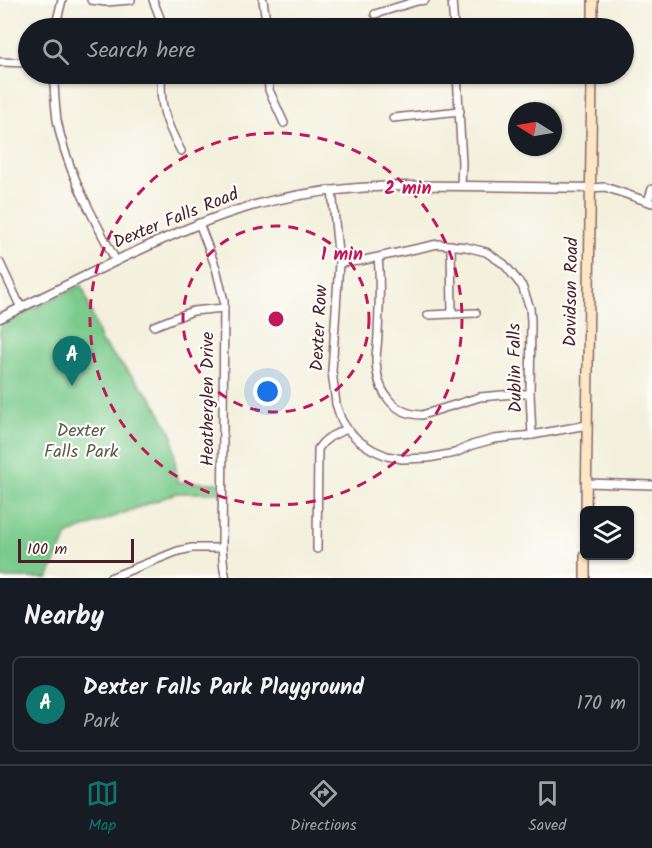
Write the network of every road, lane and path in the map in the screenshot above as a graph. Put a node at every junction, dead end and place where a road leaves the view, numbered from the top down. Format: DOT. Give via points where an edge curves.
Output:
graph roads {
  1 [pos="62,0"];
  2 [pos="91,0"];
  3 [pos="132,0"];
  4 [pos="153,0"];
  5 [pos="263,0"];
  6 [pos="426,0"];
  7 [pos="452,0"];
  8 [pos="593,0"];
  9 [pos="375,14"];
  10 [pos="58,18"];
  11 [pos="160,18"];
  12 [pos="266,18"];
  13 [pos="453,18"];
  14 [pos="593,18"];
  15 [pos="0,62"];
  16 [pos="18,63"];
  17 [pos="54,84"];
  18 [pos="161,84"];
  19 [pos="269,84"];
  20 [pos="458,84"];
  21 [pos="592,84"];
  22 [pos="459,111"];
  23 [pos="393,118"];
  24 [pos="284,123"];
  25 [pos="181,151"];
  26 [pos="461,186"];
  27 [pos="591,188"];
  28 [pos="652,189"];
  29 [pos="332,190"];
  30 [pos="650,202"];
  31 [pos="199,224"];
  32 [pos="451,245"];
  33 [pos="378,258"];
  34 [pos="116,261"];
  35 [pos="0,263"];
  36 [pos="339,263"];
  37 [pos="21,308"];
  38 [pos="224,308"];
  39 [pos="476,313"];
  40 [pos="452,314"];
  41 [pos="428,315"];
  42 [pos="0,318"];
  43 [pos="154,326"];
  44 [pos="530,394"];
  45 [pos="587,425"];
  46 [pos="348,429"];
  47 [pos="532,435"];
  48 [pos="586,483"];
  49 [pos="652,485"];
  50 [pos="586,506"];
  51 [pos="222,548"];
  52 [pos="317,549"];
  53 [pos="585,560"];
  54 [pos="110,578"];
  55 [pos="226,578"];
  56 [pos="585,578"];
  1 -- 10 [label="street"];
  2 -- 3 [label="street"];
  4 -- 11 [label="street"];
  5 -- 12 [label="street"];
  6 -- 9 [label="street"];
  7 -- 13 [label="street"];
  8 -- 14 [label="main road"];
  15 -- 16 [label="street"];
  17 -- 34 [label="street" via="58,122 73,173"];
  18 -- 25 [label="street" via="162,107"];
  19 -- 24 [label="street"];
  20 -- 22 [label="street"];
  21 -- 27 [label="main road, Davidson Road"];
  22 -- 23 [label="street"];
  22 -- 26 [label="street"];
  26 -- 27 [label="street, Dexter Falls Road"];
  26 -- 29 [label="street, Dexter Falls Road"];
  27 -- 30 [label="street" via="605,187"];
  27 -- 45 [label="main road, Davidson Road"];
  28 -- 30 [label="street"];
  29 -- 31 [label="street, Dexter Falls Road" via="249,206"];
  29 -- 36 [label="street, Dexter Row"];
  31 -- 34 [label="street, Dexter Falls Road"];
  31 -- 38 [label="street, Heatherglen Drive" via="216,268"];
  32 -- 33 [label="street, Dublin Falls" via="438,244"];
  32 -- 40 [label="street"];
  32 -- 44 [label="street, Dublin Falls" via="486,252 504,264 522,286 531,321"];
  33 -- 36 [label="street, Dublin Falls"];
  33 -- 44 [label="street" via="378,381 392,403 422,415 480,397"];
  34 -- 37 [label="street, Dexter Falls Road"];
  35 -- 37 [label="street"];
  36 -- 46 [label="street, Dexter Row" via="332,371 336,404"];
  37 -- 42 [label="street, Dexter Falls Road"];
  38 -- 43 [label="street" via="193,311"];
  38 -- 51 [label="street, Heatherglen Drive"];
  39 -- 40 [label="street"];
  40 -- 41 [label="street"];
  44 -- 47 [label="street, Dublin Falls"];
  45 -- 47 [label="street"];
  45 -- 48 [label="main road, Davidson Road"];
  46 -- 47 [label="street" via="373,450 402,459 428,458 494,439"];
  46 -- 52 [label="street" via="329,437 318,449"];
  48 -- 49 [label="street"];
  48 -- 50 [label="main road, Davidson Road"];
  51 -- 54 [label="street" via="178,552"];
  51 -- 55 [label="street, Heatherglen Drive"];
  53 -- 56 [label="main road"];
}
